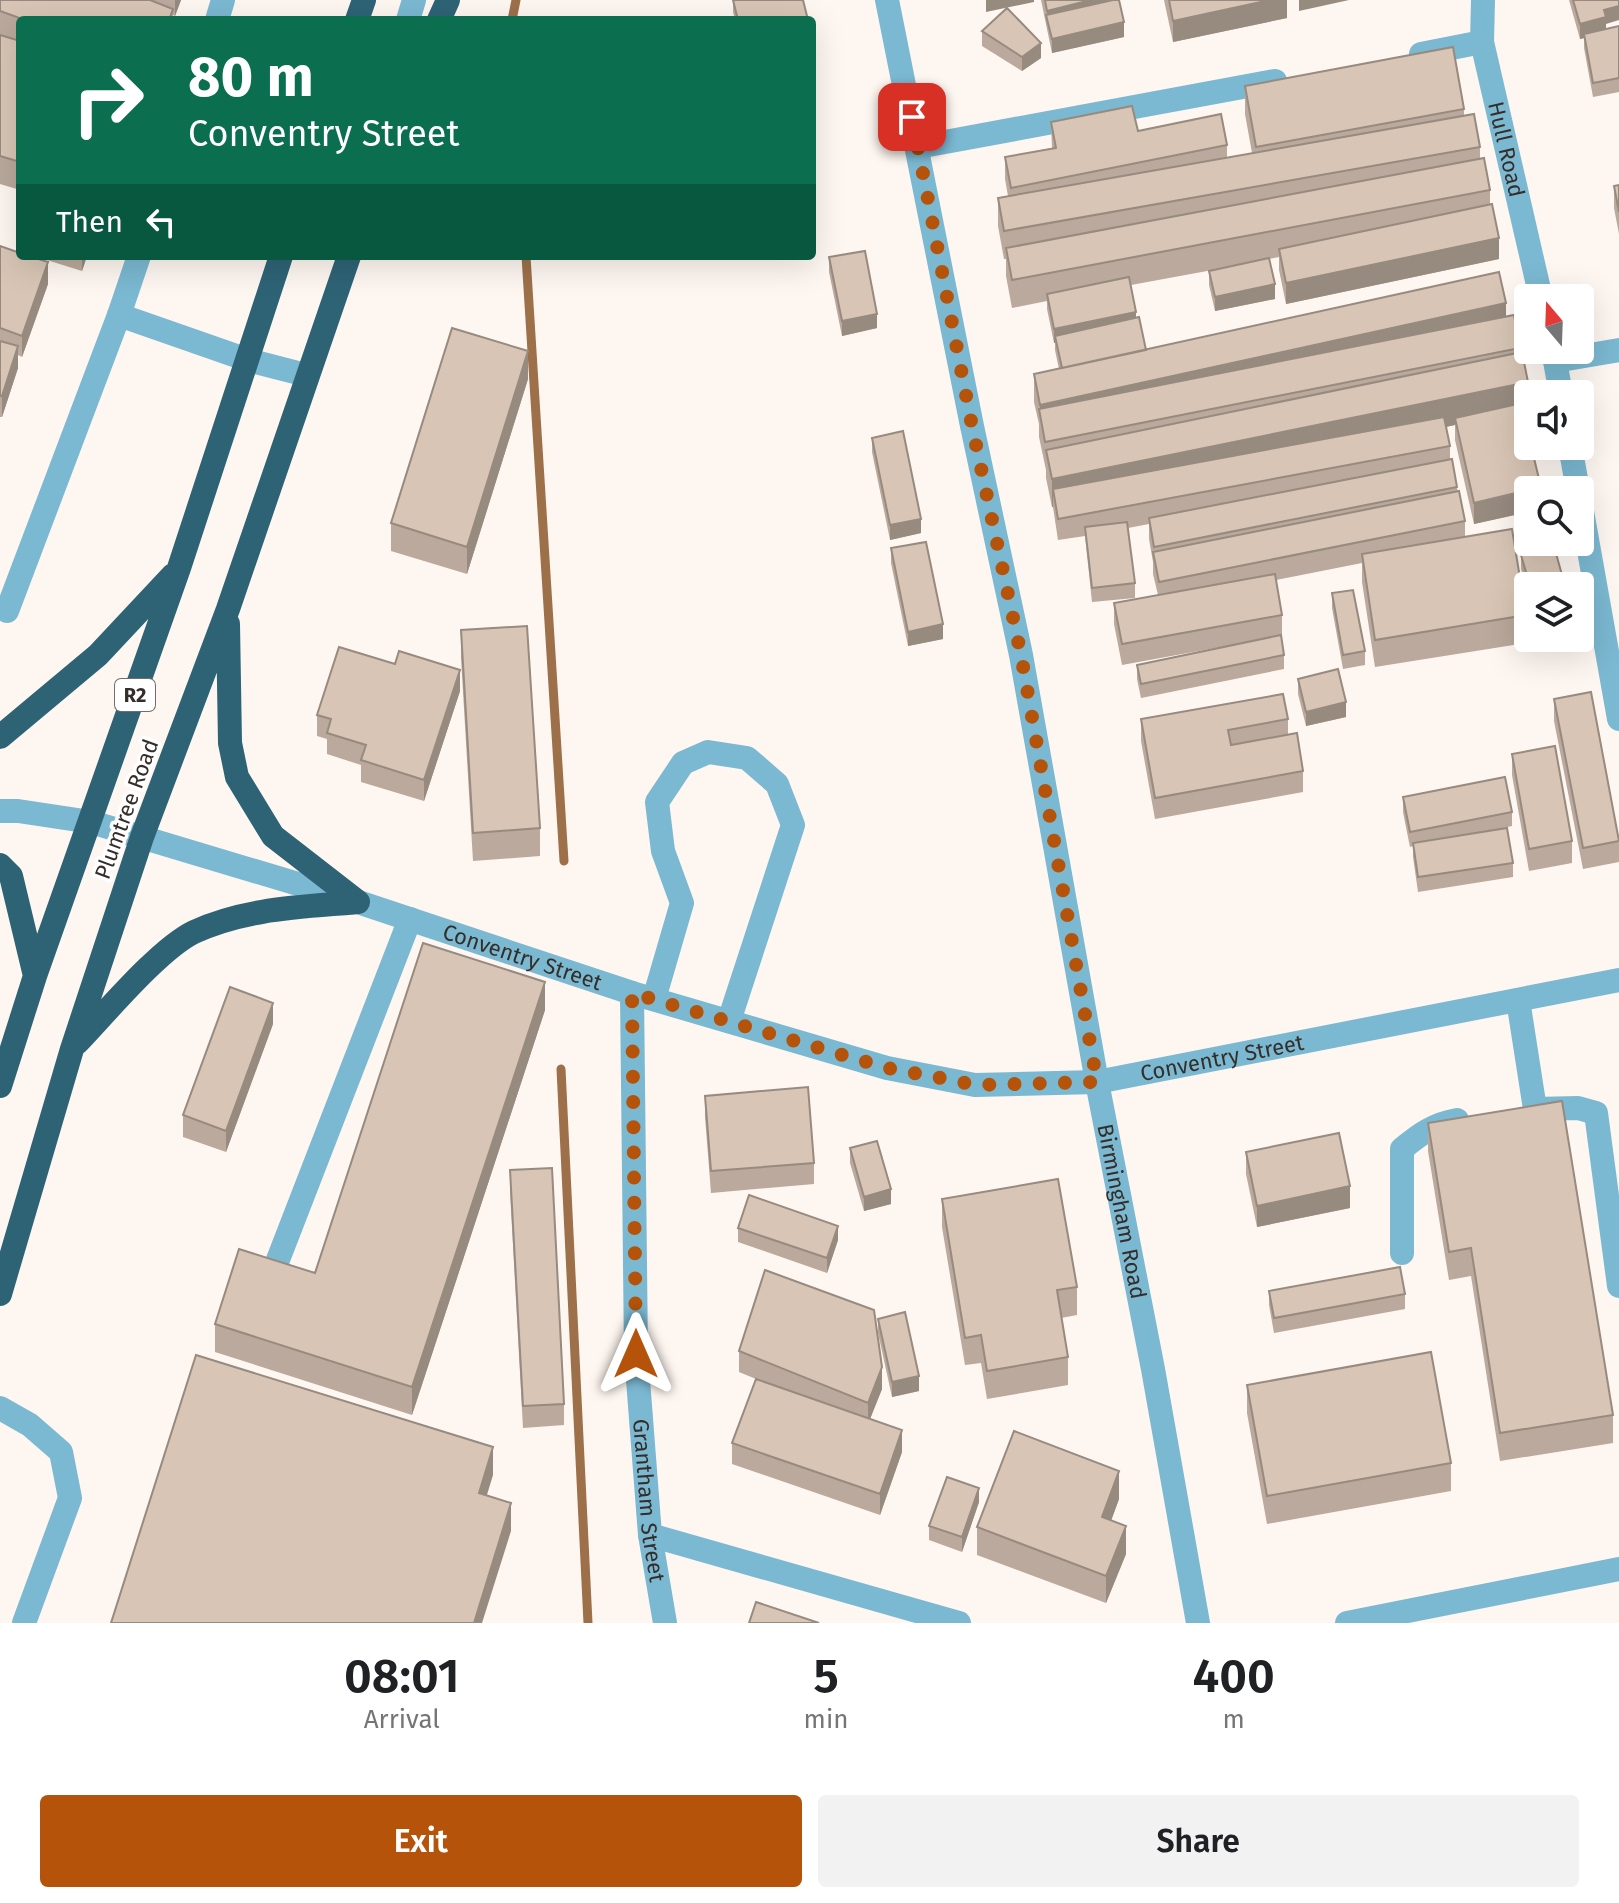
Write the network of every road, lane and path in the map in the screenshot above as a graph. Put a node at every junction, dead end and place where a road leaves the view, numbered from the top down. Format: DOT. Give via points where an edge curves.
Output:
graph roads {
  1 [pos="887,0"];
  2 [pos="1483,0"];
  3 [pos="1482,42"];
  4 [pos="1403,57"];
  5 [pos="1294,77"];
  6 [pos="918,147"];
  7 [pos="138,260"];
  8 [pos="280,260"];
  9 [pos="348,260"];
  10 [pos="1538,284"];
  11 [pos="119,315"];
  12 [pos="1619,350"];
  13 [pos="1594,352"];
  14 [pos="248,360"];
  15 [pos="306,375"];
  16 [pos="1590,556"];
  17 [pos="179,568"];
  18 [pos="228,609"];
  19 [pos="7,611"];
  20 [pos="1619,719"];
  21 [pos="0,737"];
  22 [pos="0,811"];
  23 [pos="91,822"];
  24 [pos="142,837"];
  25 [pos="0,865"];
  26 [pos="358,902"];
  27 [pos="410,919"];
  28 [pos="35,976"];
  29 [pos="1619,980"];
  30 [pos="643,996"];
  31 [pos="1518,1000"];
  32 [pos="729,1021"];
  33 [pos="72,1049"];
  34 [pos="1097,1082"];
  35 [pos="0,1086"];
  36 [pos="1608,1110"];
  37 [pos="1473,1118"];
  38 [pos="1402,1253"];
  39 [pos="274,1270"];
  40 [pos="1619,1286"];
  41 [pos="0,1294"];
  42 [pos="0,1408"];
  43 [pos="650,1535"];
  44 [pos="1619,1569"];
  45 [pos="24,1623"];
  46 [pos="665,1623"];
  47 [pos="959,1623"];
  48 [pos="1198,1623"];
  49 [pos="1347,1623"];
  1 -- 6 [label="street, Birmingham Road"];
  2 -- 3 [label="street, Hull Road"];
  3 -- 4 [label="street"];
  3 -- 10 [label="street, Hull Road"];
  5 -- 6 [label="street"];
  6 -- 34 [label="street, Birmingham Road" via="1021,655"];
  7 -- 11 [label="street"];
  8 -- 14 [label="highway, Plumtree Road / R2"];
  9 -- 15 [label="highway, Plumtree Road / R2"];
  11 -- 14 [label="street"];
  11 -- 19 [label="street"];
  12 -- 13 [label="street"];
  14 -- 15 [label="street"];
  14 -- 17 [label="highway, Plumtree Road / R2"];
  15 -- 18 [label="highway, Plumtree Road / R2"];
  16 -- 20 [label="street"];
  17 -- 21 [label="highway" via="98,655"];
  17 -- 23 [label="highway, Plumtree Road / R2"];
  18 -- 24 [label="highway, Plumtree Road / R2"];
  18 -- 26 [label="highway" via="230,743 237,777 273,836"];
  22 -- 23 [label="street, Conventry Street"];
  23 -- 24 [label="street, Conventry Street"];
  23 -- 28 [label="highway, Plumtree Road / R2"];
  24 -- 26 [label="street, Conventry Street"];
  24 -- 33 [label="highway, Plumtree Road / R2"];
  25 -- 28 [label="highway" via="11,876"];
  26 -- 27 [label="street, Conventry Street"];
  26 -- 33 [label="highway" via="264,910 192,933 137,980"];
  27 -- 30 [label="street, Conventry Street"];
  27 -- 39 [label="street"];
  28 -- 35 [label="highway, Plumtree Road / R2"];
  29 -- 31 [label="street, Conventry Street"];
  30 -- 32 [label="street, Conventry Street"];
  30 -- 32 [label="street, Grantham Street" via="682,903 663,851 657,802 683,763 708,752 747,758 777,784 793,825"];
  30 -- 43 [label="street, Grantham Street" via="636,1354"];
  31 -- 34 [label="street, Conventry Street"];
  31 -- 36 [label="street" via="1527,1110"];
  32 -- 34 [label="street, Conventry Street" via="887,1068 975,1085"];
  33 -- 41 [label="highway, Plumtree Road / R2"];
  34 -- 48 [label="street, Birmingham Road"];
  36 -- 40 [label="street"];
  37 -- 38 [label="street" via="1424,1130 1402,1149"];
  42 -- 45 [label="street" via="61,1452 70,1498"];
  43 -- 46 [label="street, Grantham Street"];
  43 -- 47 [label="street"];
  44 -- 49 [label="street"];
}
